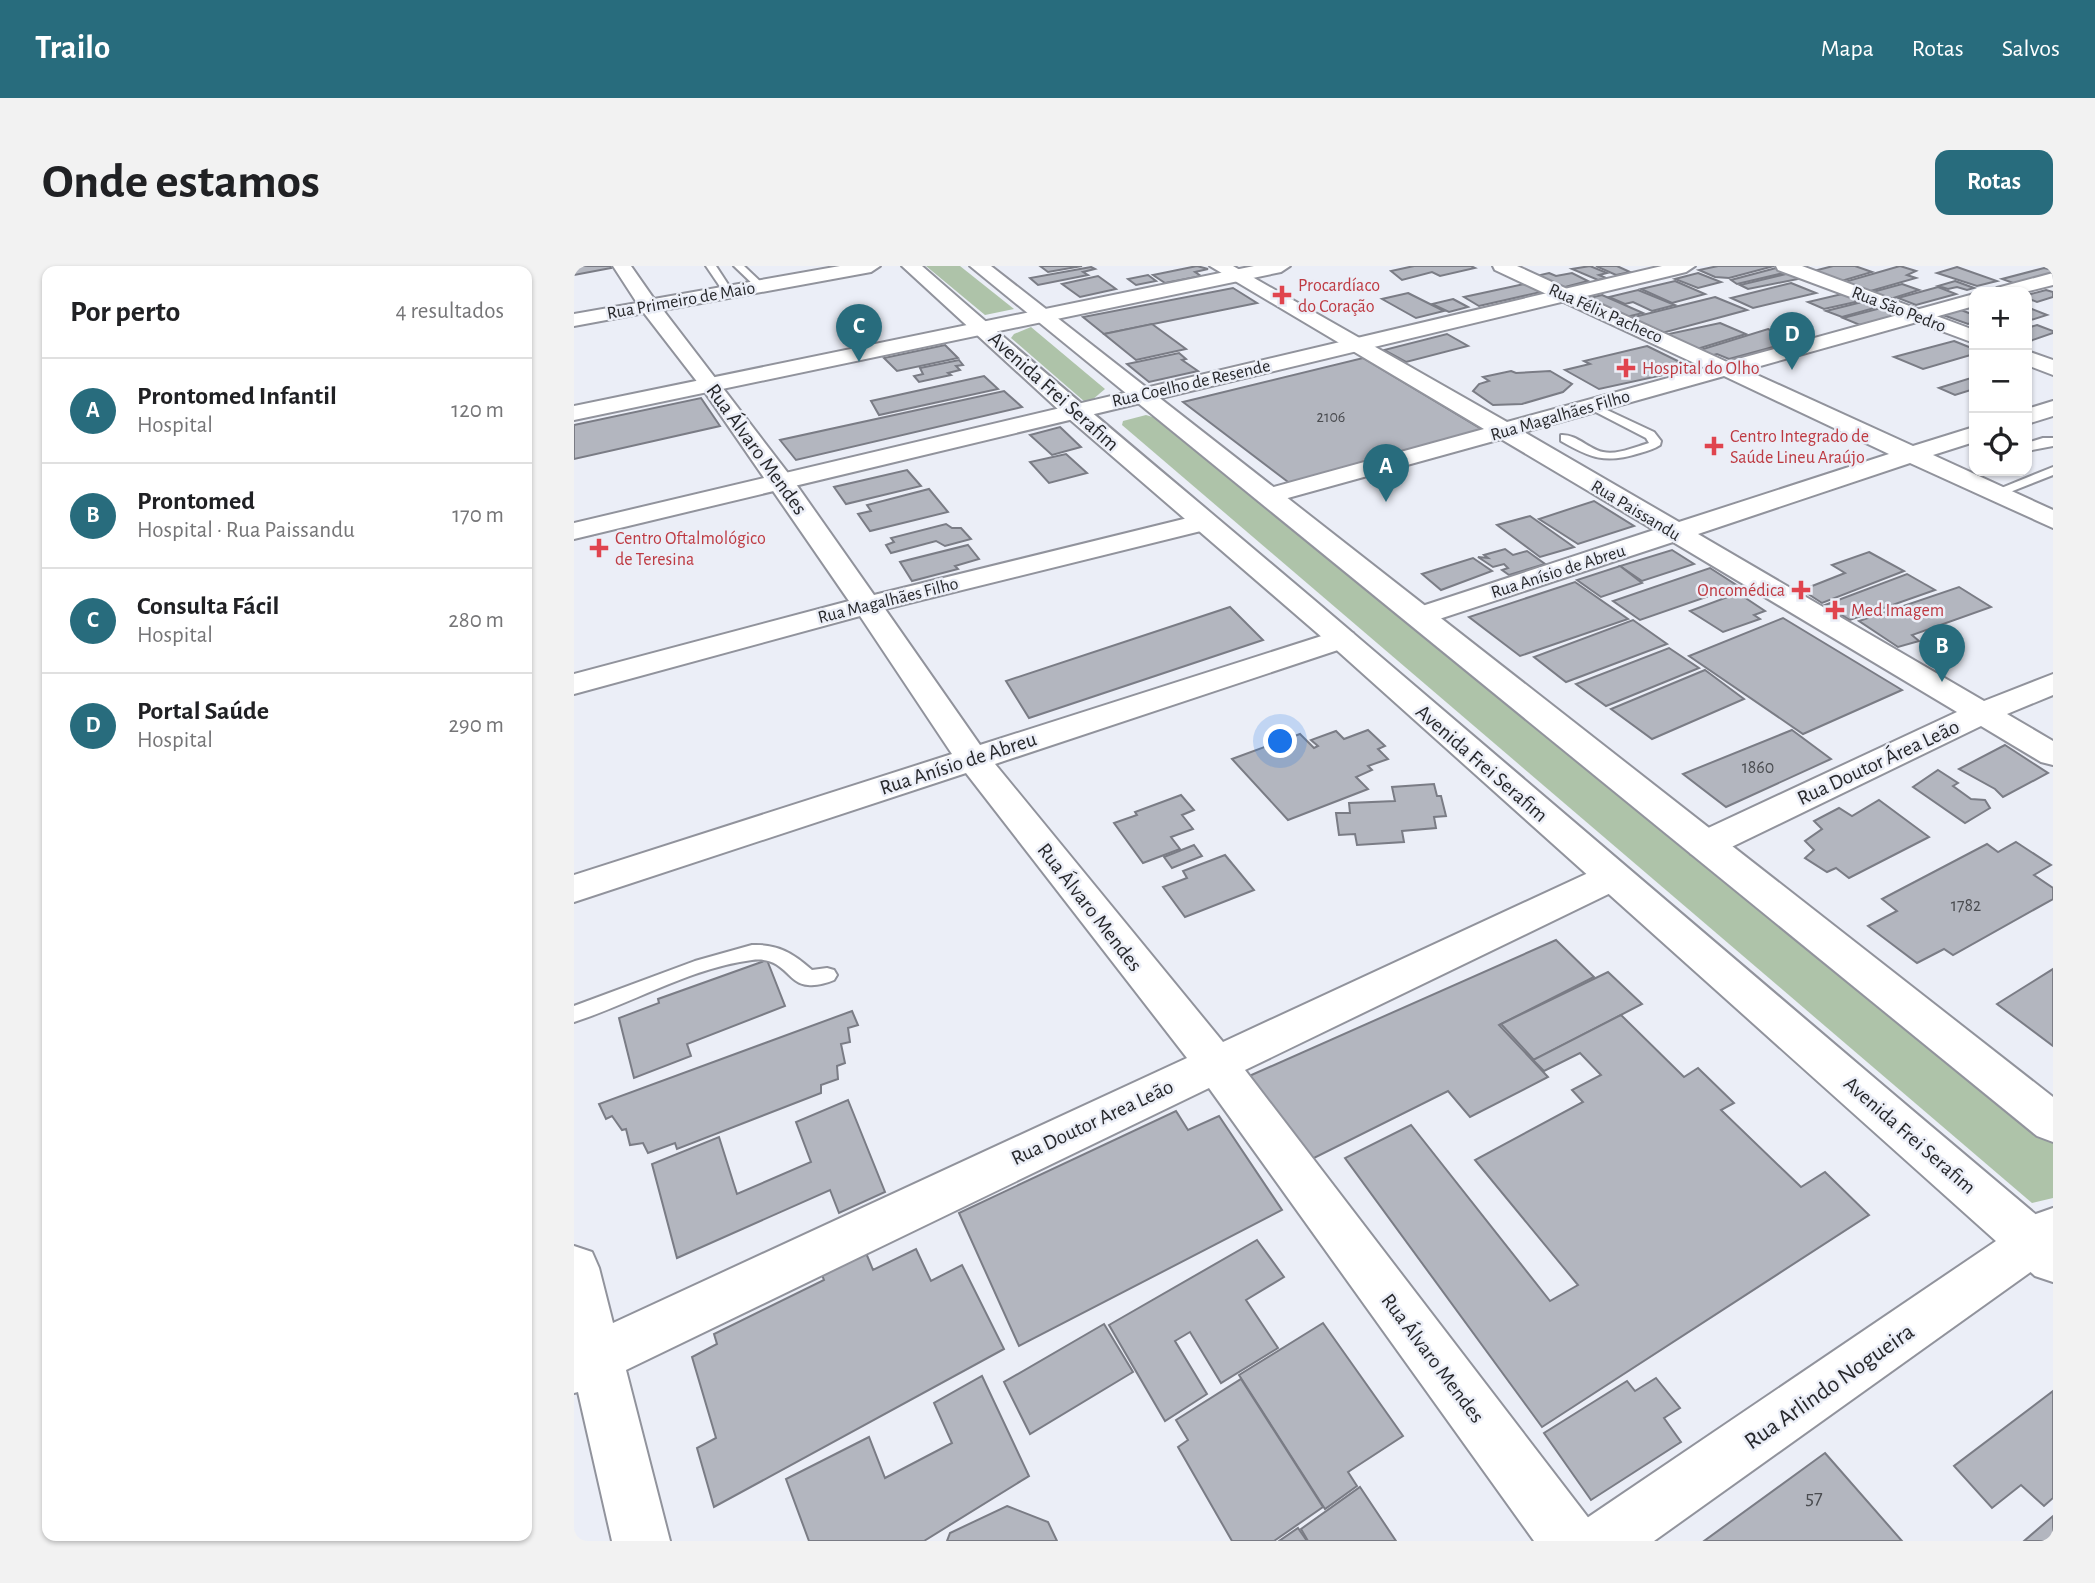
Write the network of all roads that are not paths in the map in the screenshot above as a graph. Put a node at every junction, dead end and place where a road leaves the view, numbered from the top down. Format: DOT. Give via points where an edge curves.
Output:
graph roads {
  1 [pos="622,266"];
  2 [pos="711,266"];
  3 [pos="739,266"];
  4 [pos="871,266"];
  5 [pos="911,266"];
  6 [pos="979,266"];
  7 [pos="1281,266"];
  8 [pos="1502,266"];
  9 [pos="1686,266"];
  10 [pos="1785,266"];
  11 [pos="1227,271"];
  12 [pos="2053,279"];
  13 [pos="760,286"];
  14 [pos="2023,287"];
  15 [pos="728,292"];
  16 [pos="1564,295"];
  17 [pos="1969,301"];
  18 [pos="649,306"];
  19 [pos="1037,315"];
  20 [pos="1917,316"];
  21 [pos="574,320"];
  22 [pos="982,327"];
  23 [pos="1969,335"];
  24 [pos="1356,344"];
  25 [pos="2032,360"];
  26 [pos="1726,368"];
  27 [pos="2053,368"];
  28 [pos="710,383"];
  29 [pos="1139,395"];
  30 [pos="1592,406"];
  31 [pos="2053,408"];
  32 [pos="1074,411"];
  33 [pos="574,413"];
  34 [pos="2032,415"];
  35 [pos="1505,431"];
  36 [pos="1969,436"];
  37 [pos="1565,438"];
  38 [pos="2053,442"];
  39 [pos="2032,445"];
  40 [pos="1910,455"];
  41 [pos="2053,471"];
  42 [pos="782,482"];
  43 [pos="1995,493"];
  44 [pos="1268,496"];
  45 [pos="2049,514"];
  46 [pos="1204,522"];
  47 [pos="574,531"];
  48 [pos="1675,533"];
  49 [pos="867,605"];
  50 [pos="1420,616"];
  51 [pos="1342,639"];
  52 [pos="574,684"];
  53 [pos="2053,684"];
  54 [pos="1982,713"];
  55 [pos="2053,755"];
  56 [pos="972,758"];
  57 [pos="1704,845"];
  58 [pos="1612,877"];
  59 [pos="574,888"];
  60 [pos="827,975"];
  61 [pos="574,1014"];
  62 [pos="1215,1063"];
  63 [pos="2053,1123"];
  64 [pos="2047,1244"];
  65 [pos="574,1268"];
  66 [pos="585,1363"];
  67 [pos="641,1541"];
  68 [pos="1569,1541"];
  69 [pos="1605,1541"];
  1 -- 18 [label="street, Rua Álvaro Mendes"];
  2 -- 15 [label="lane"];
  3 -- 13 [label="lane"];
  4 -- 13 [label="street, Rua Primeiro de Maio"];
  5 -- 22 [label="street, Avenida Frei Serafim"];
  6 -- 19 [label="street"];
  7 -- 11 [label="street"];
  8 -- 16 [label="street, Rua Félix Pacheco"];
  9 -- 16 [label="street, Rua Coelho de Resende"];
  10 -- 20 [label="street, Rua São Pedro"];
  11 -- 19 [label="street"];
  11 -- 24 [label="street, Rua Paissandu"];
  12 -- 14 [label="street"];
  13 -- 15 [label="street, Rua Primeiro de Maio"];
  15 -- 18 [label="street, Rua Primeiro de Maio"];
  16 -- 24 [label="street, Rua Coelho de Resende"];
  16 -- 26 [label="street, Rua Félix Pacheco"];
  17 -- 20 [label="street, Rua Magalhães Filho"];
  18 -- 21 [label="street, Rua Primeiro de Maio"];
  18 -- 28 [label="street, Rua Álvaro Mendes"];
  19 -- 22 [label="street"];
  19 -- 29 [label="street"];
  20 -- 23 [label="street, Rua São Pedro"];
  20 -- 26 [label="street, Rua Magalhães Filho"];
  22 -- 28 [label="street"];
  22 -- 32 [label="street, Avenida Frei Serafim"];
  24 -- 29 [label="street, Rua Coelho de Resende"];
  24 -- 35 [label="street, Rua Paissandu"];
  25 -- 27 [label="street"];
  26 -- 30 [label="street, Rua Magalhães Filho"];
  26 -- 40 [label="street, Rua Félix Pacheco"];
  28 -- 33 [label="street"];
  28 -- 42 [label="street, Rua Álvaro Mendes"];
  29 -- 32 [label="street, Rua Coelho de Resende"];
  29 -- 44 [label="street"];
  30 -- 35 [label="street, Rua Magalhães Filho"];
  30 -- 37 [label="lane" via="1650,435 1654,445 1597,457"];
  31 -- 34 [label="street"];
  32 -- 42 [label="street, Rua Coelho de Resende"];
  32 -- 46 [label="street, Avenida Frei Serafim"];
  35 -- 44 [label="street, Rua Magalhães Filho"];
  35 -- 48 [label="street, Rua Paissandu"];
  36 -- 40 [label="street, Rua Anísio de Abreu"];
  38 -- 39 [label="lane"];
  40 -- 43 [label="street, Rua Félix Pacheco"];
  40 -- 48 [label="street, Rua Anísio de Abreu"];
  41 -- 43 [label="lane"];
  42 -- 47 [label="street, Rua Coelho de Resende"];
  42 -- 49 [label="street, Rua Álvaro Mendes"];
  43 -- 45 [label="street, Rua Félix Pacheco"];
  44 -- 50 [label="street"];
  46 -- 49 [label="street, Rua Magalhães Filho"];
  46 -- 51 [label="street, Avenida Frei Serafim"];
  48 -- 50 [label="street, Rua Anísio de Abreu"];
  48 -- 54 [label="street, Rua Paissandu"];
  49 -- 52 [label="street, Rua Magalhães Filho"];
  49 -- 56 [label="street, Rua Álvaro Mendes"];
  50 -- 57 [label="street"];
  51 -- 56 [label="street, Rua Anísio de Abreu"];
  51 -- 58 [label="street, Avenida Frei Serafim"];
  53 -- 54 [label="street, Rua Doutor Área Leão"];
  54 -- 55 [label="street, Rua Paissandu"];
  54 -- 57 [label="street, Rua Doutor Área Leão"];
  56 -- 59 [label="street, Rua Anísio de Abreu"];
  56 -- 62 [label="street, Rua Álvaro Mendes"];
  57 -- 63 [label="street"];
  58 -- 62 [label="street, Rua Doutor Area Leão"];
  58 -- 64 [label="street, Avenida Frei Serafim"];
  60 -- 61 [label="lane" via="808,978 767,951 733,956"];
  62 -- 66 [label="street, Rua Doutor Area Leão"];
  62 -- 68 [label="street, Rua Álvaro Mendes"];
  64 -- 69 [label="street, Rua Arlindo Nogueira"];
  65 -- 66 [label="street"];
  66 -- 67 [label="street"];
}
